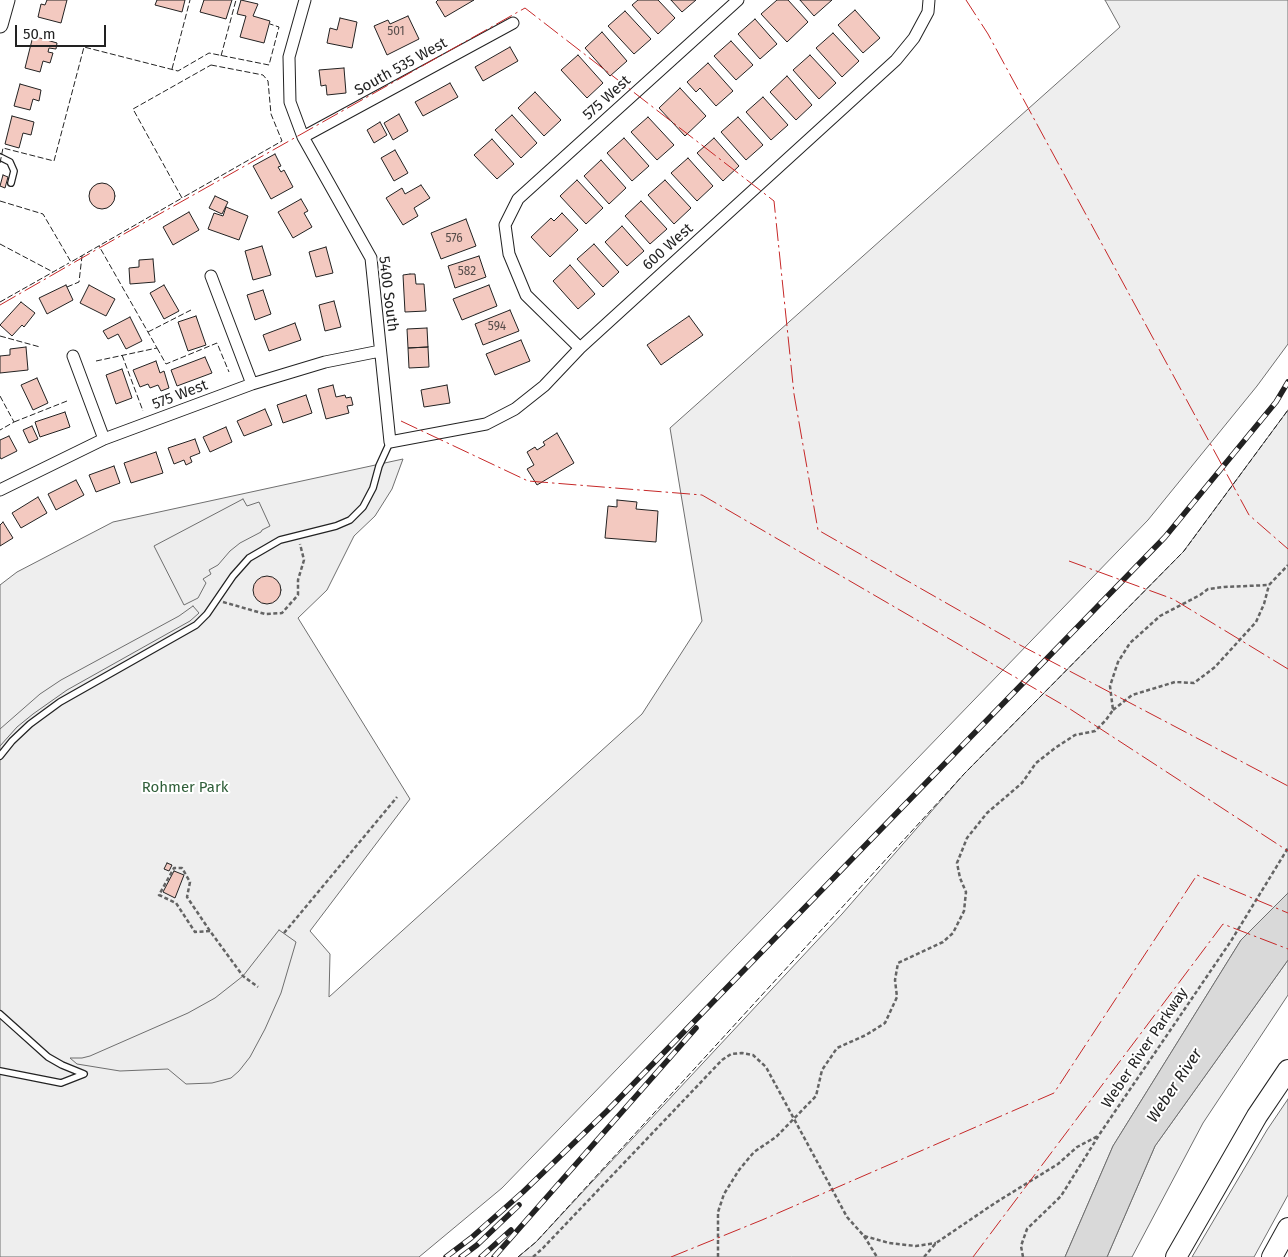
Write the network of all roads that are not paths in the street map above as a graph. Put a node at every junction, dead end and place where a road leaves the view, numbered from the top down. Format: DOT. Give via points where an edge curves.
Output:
graph roads {
  1 [pos="7,0"];
  2 [pos="305,0"];
  3 [pos="738,0"];
  4 [pos="928,6"];
  5 [pos="512,23"];
  6 [pos="0,25"];
  7 [pos="303,137"];
  8 [pos="0,158"];
  9 [pos="12,183"];
  10 [pos="211,276"];
  11 [pos="580,348"];
  12 [pos="380,351"];
  13 [pos="73,356"];
  14 [pos="252,384"];
  15 [pos="104,440"];
  16 [pos="390,442"];
  17 [pos="0,490"];
  18 [pos="0,756"];
  19 [pos="0,1014"];
  20 [pos="1288,1070"];
  21 [pos="0,1071"];
  22 [pos="1288,1228"];
  23 [pos="1176,1257"];
  24 [pos="1272,1257"];
  1 -- 6 [label="street"];
  2 -- 7 [label="street, 5400 South" via="289,57 290,102"];
  3 -- 11 [label="street, 575 West" via="518,199 505,225 509,254 526,295"];
  4 -- 11 [label="street, 600 West" via="914,38 896,60"];
  5 -- 7 [label="street, South 535 West"];
  7 -- 12 [label="street, 5400 South" via="371,258"];
  8 -- 9 [label="lane" via="10,162 14,171"];
  10 -- 14 [label="street"];
  11 -- 16 [label="street, 600 West" via="544,386 515,409 486,424"];
  12 -- 14 [label="street, 575 West" via="325,362"];
  12 -- 16 [label="street, 5400 South"];
  13 -- 15 [label="street"];
  14 -- 15 [label="street, 575 West"];
  15 -- 17 [label="street, 575 West"];
  16 -- 18 [label="lane" via="373,488 363,507 350,520 280,540 249,558 232,576 207,614 188,630 60,702 30,724"];
  19 -- 21 [label="lane" via="62,1066 84,1074 61,1082"];
  20 -- 23 [label="highway" via="1257,1116"];
  22 -- 24 [label="highway"];
}
